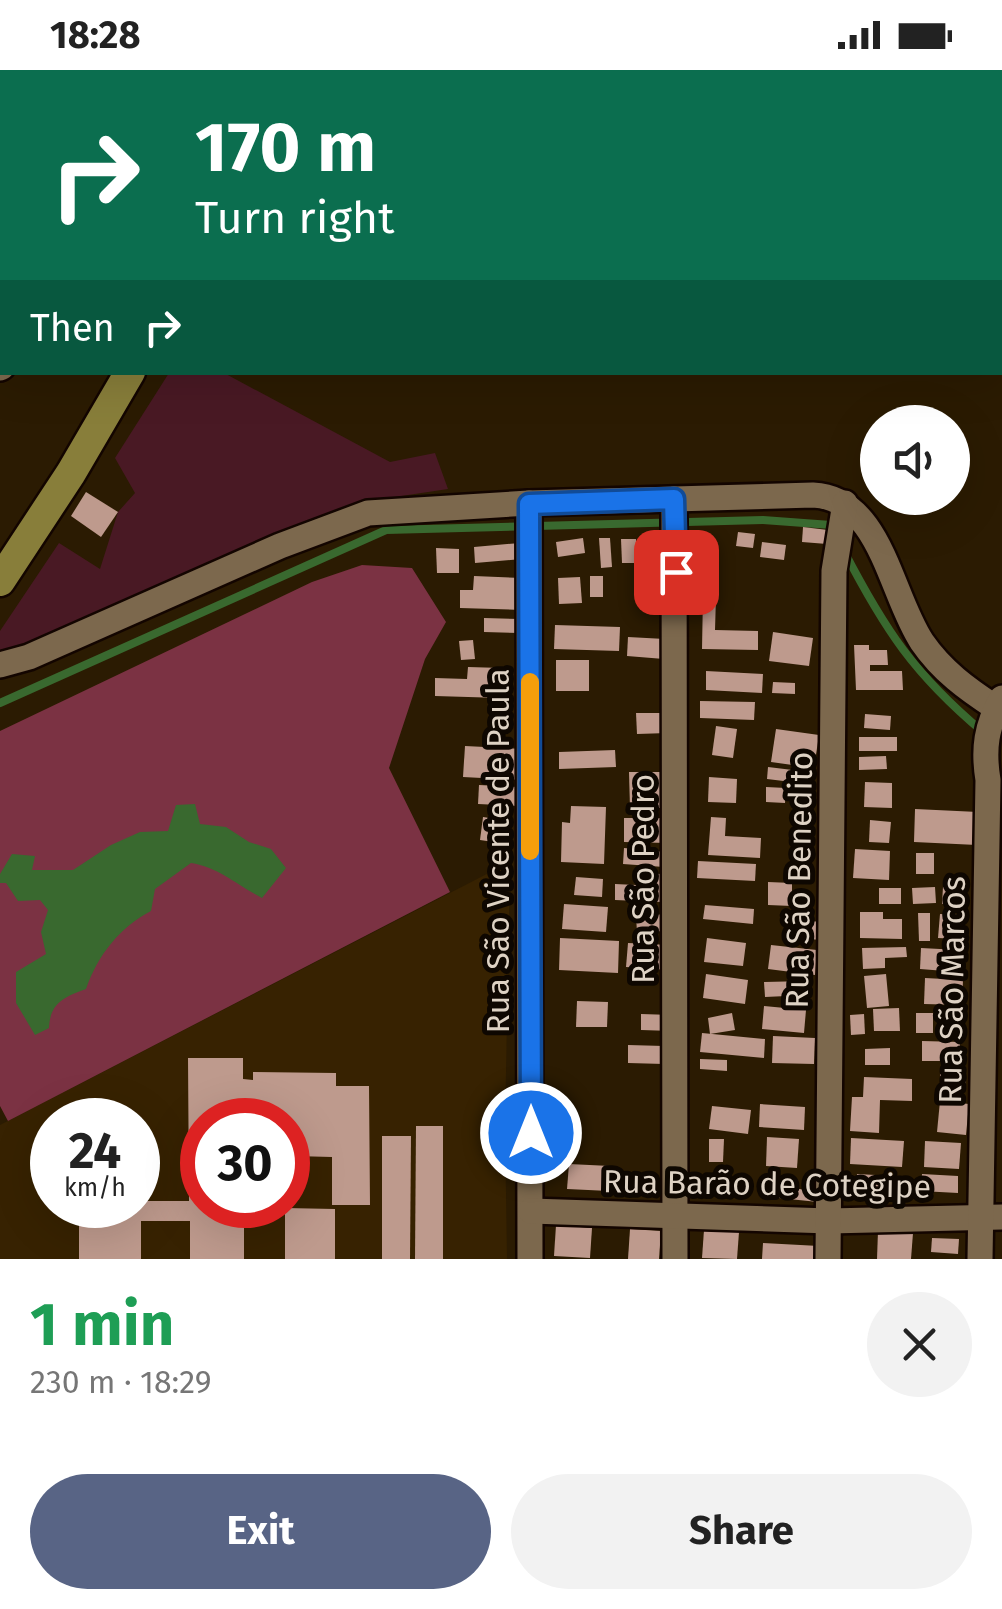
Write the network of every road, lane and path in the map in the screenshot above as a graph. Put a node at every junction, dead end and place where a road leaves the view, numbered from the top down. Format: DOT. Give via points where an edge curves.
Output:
graph roads {
  1 [pos="128,375"];
  2 [pos="529,509"];
  3 [pos="844,511"];
  4 [pos="674,515"];
  5 [pos="0,581"];
  6 [pos="0,665"];
  7 [pos="996,710"];
  8 [pos="995,784"];
  9 [pos="531,1212"];
  10 [pos="676,1217"];
  11 [pos="991,1217"];
  12 [pos="828,1221"];
  13 [pos="530,1259"];
  14 [pos="675,1259"];
  15 [pos="828,1259"];
  16 [pos="980,1259"];
  1 -- 5 [label="main road"];
  2 -- 4 [label="street"];
  2 -- 6 [label="street" via="368,513"];
  2 -- 9 [label="street, Rua São Vicente de Paula"];
  3 -- 4 [label="street" via="830,496 813,496"];
  3 -- 7 [label="street" via="871,532 906,614 936,662"];
  3 -- 12 [label="street, Rua São Benedito" via="834,571"];
  4 -- 10 [label="street, Rua São Pedro"];
  7 -- 8 [label="street, Rua São Marcos" via="984,750"];
  8 -- 11 [label="street, Rua São Marcos"];
  9 -- 10 [label="street, Rua Barão de Cotegipe"];
  9 -- 13 [label="street, Rua São Vicente de Paula"];
  10 -- 12 [label="street, Rua Barão de Cotegipe"];
  10 -- 14 [label="street, Rua São Pedro"];
  11 -- 12 [label="street, Rua Barão de Cotegipe"];
  11 -- 16 [label="street, Rua São Marcos"];
  12 -- 15 [label="street, Rua São Benedito"];
}
